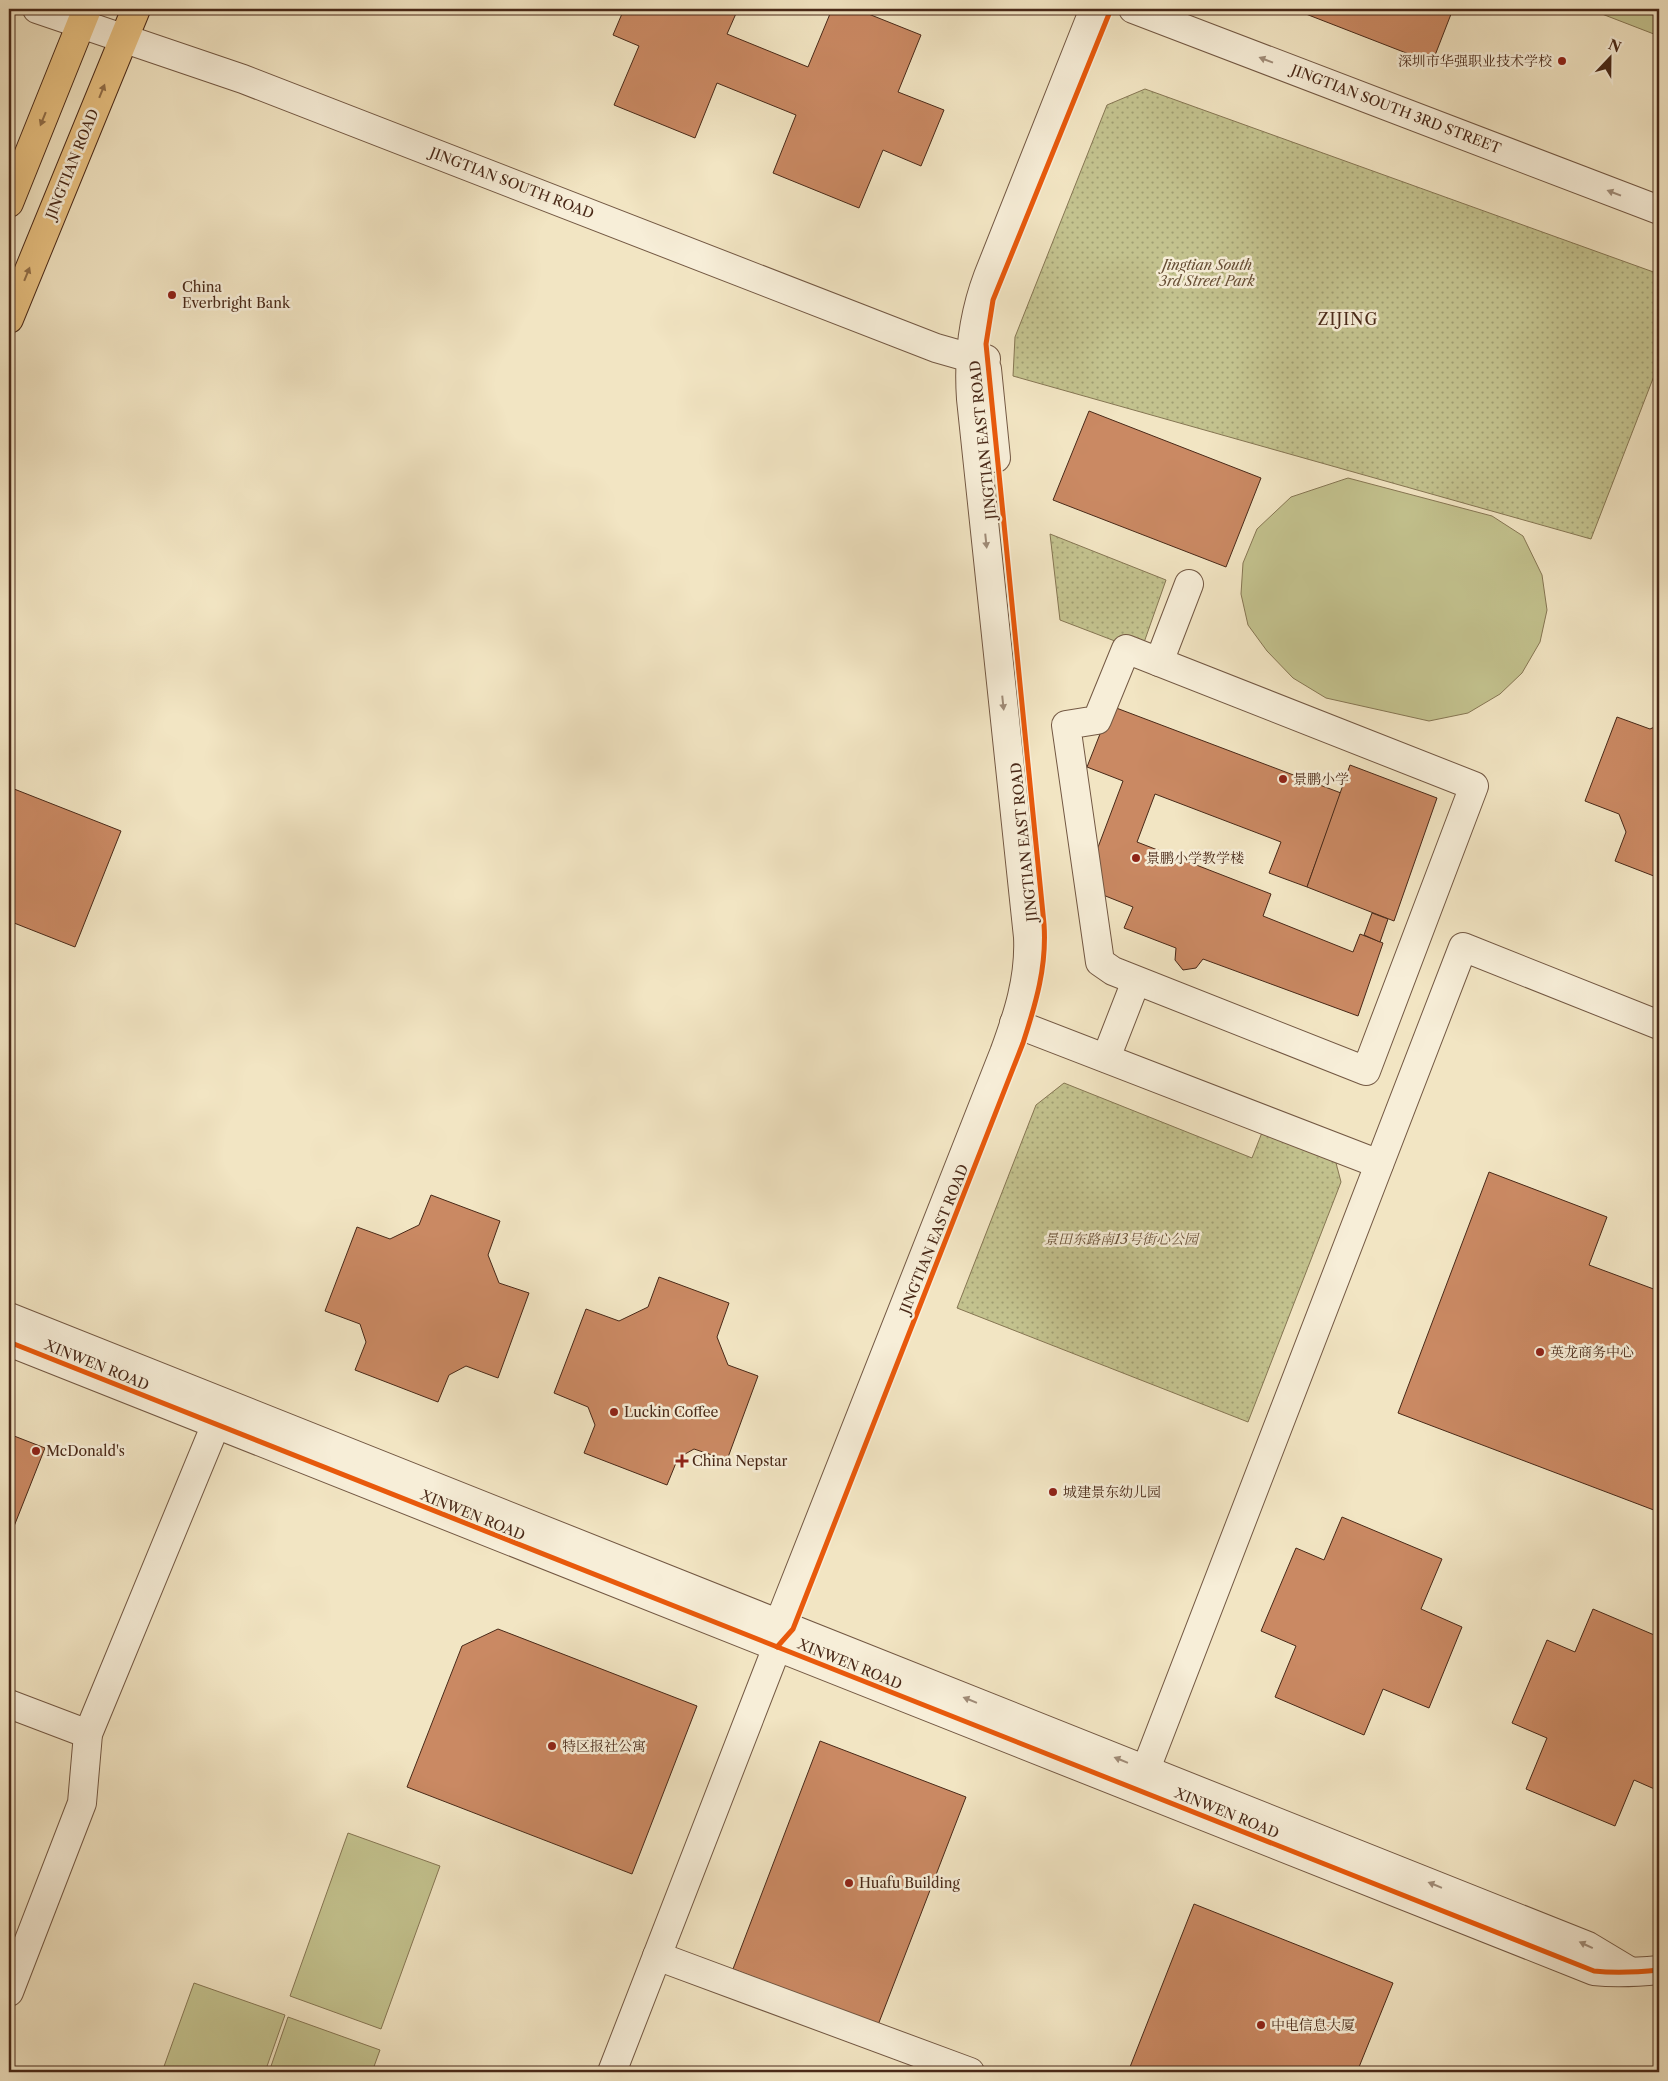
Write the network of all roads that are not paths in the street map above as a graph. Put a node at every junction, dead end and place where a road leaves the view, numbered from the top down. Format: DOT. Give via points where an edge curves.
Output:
graph roads {
  1 [pos="37,9"];
  2 [pos="136,9"];
  3 [pos="1094,9"];
  4 [pos="1111,9"];
  5 [pos="1133,9"];
  6 [pos="84,16"];
  7 [pos="124,39"];
  8 [pos="9,203"];
  9 [pos="1659,210"];
  10 [pos="9,319"];
  11 [pos="978,359"];
  12 [pos="1189,584"];
  13 [pos="1159,662"];
  14 [pos="1136,981"];
  15 [pos="1021,1025"];
  16 [pos="1659,1025"];
  17 [pos="1106,1058"];
  18 [pos="1379,1164"];
  19 [pos="9,1317"];
  20 [pos="9,1342"];
  21 [pos="220,1413"];
  22 [pos="783,1633"];
  23 [pos="9,1704"];
  24 [pos="88,1734"];
  25 [pos="1142,1780"];
  26 [pos="658,1956"];
  27 [pos="1659,1970"];
  28 [pos="9,1992"];
  29 [pos="612,2072"];
  30 [pos="970,2072"];
  1 -- 6 [label="street, JINGTIAN SOUTH ROAD"];
  2 -- 7 [label="main road, JINGTIAN ROAD"];
  3 -- 11 [label="street, JINGTIAN EAST ROAD" via="982,292 974,322"];
  4 -- 11 [label="street, JINGTIAN EAST ROAD" via="993,300"];
  9 -- 5 [label="street, JINGTIAN SOUTH 3RD STREET, one-way"];
  6 -- 7 [label="street, JINGTIAN SOUTH ROAD"];
  6 -- 8 [label="main road, one-way"];
  10 -- 7 [label="main road, JINGTIAN ROAD, one-way"];
  7 -- 11 [label="street, JINGTIAN SOUTH ROAD" via="243,79 936,348"];
  11 -- 15 [label="street, JINGTIAN EAST ROAD" via="1045,933 1043,974"];
  12 -- 13 [label="street"];
  13 -- 14 [label="street" via="1126,649 1097,720 1066,725 1100,962 1112,972"];
  13 -- 14 [label="street" via="1474,786 1366,1071"];
  14 -- 17 [label="street"];
  15 -- 17 [label="street"];
  15 -- 22 [label="street, JINGTIAN EAST ROAD"];
  16 -- 18 [label="street" via="1463,947"];
  17 -- 18 [label="street"];
  18 -- 25 [label="street"];
  19 -- 21 [label="street, XINWEN ROAD"];
  20 -- 21 [label="street, XINWEN ROAD"];
  21 -- 22 [label="street, XINWEN ROAD"];
  21 -- 24 [label="street"];
  22 -- 25 [label="street, XINWEN ROAD"];
  22 -- 26 [label="street, JINGTIAN EAST ROAD"];
  23 -- 24 [label="street"];
  24 -- 28 [label="street" via="82,1803"];
  25 -- 27 [label="street, XINWEN ROAD" via="1588,1946 1628,1970"];
  26 -- 29 [label="street, JINGTIAN EAST ROAD"];
  26 -- 30 [label="street"];
}
